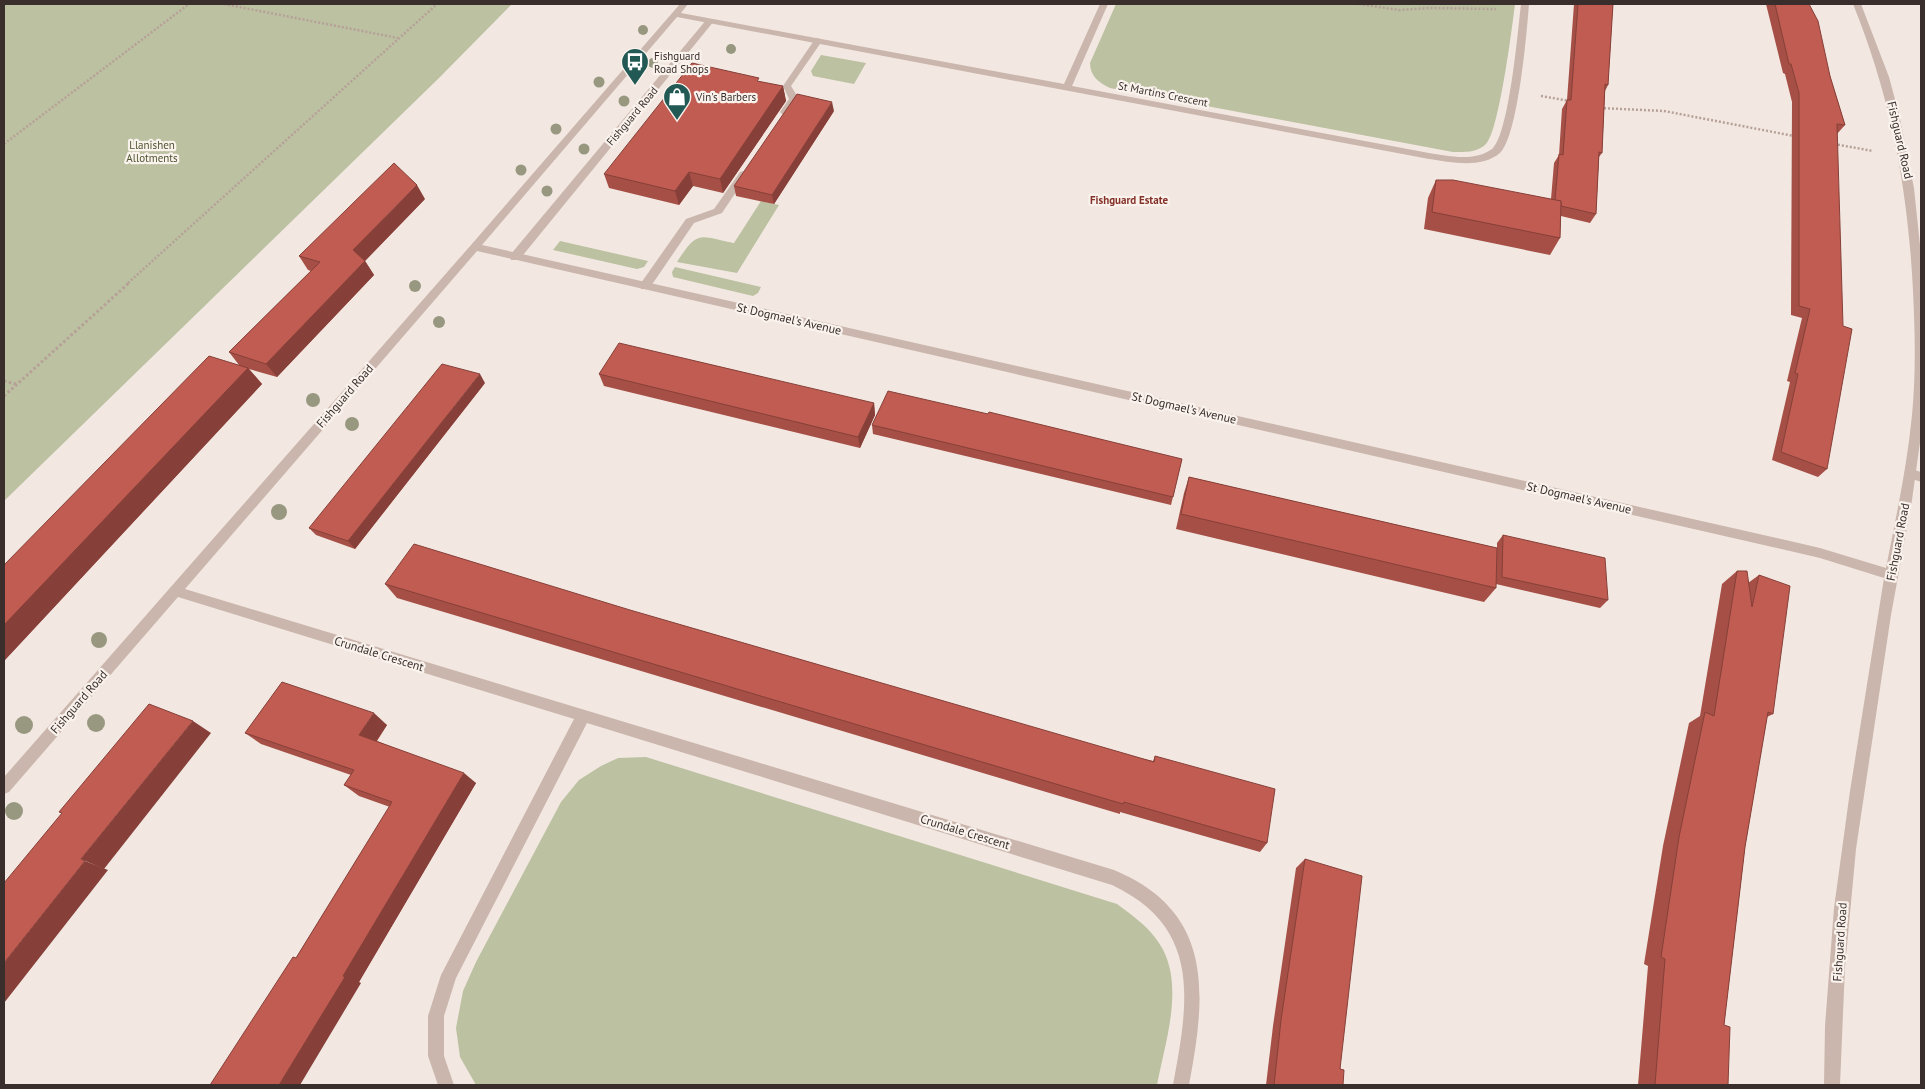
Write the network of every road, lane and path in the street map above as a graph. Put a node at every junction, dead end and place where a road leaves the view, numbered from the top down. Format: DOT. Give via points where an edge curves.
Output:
graph roads {
  1 [pos="189,4"];
  2 [pos="224,4"];
  3 [pos="437,4"];
  4 [pos="684,4"];
  5 [pos="1104,4"];
  6 [pos="1359,4"];
  7 [pos="1857,4"];
  8 [pos="1524,8"];
  9 [pos="675,14"];
  10 [pos="710,21"];
  11 [pos="398,38"];
  12 [pos="818,41"];
  13 [pos="1067,88"];
  14 [pos="1514,90"];
  15 [pos="1572,102"];
  16 [pos="1592,106"];
  17 [pos="778,123"];
  18 [pos="1799,137"];
  19 [pos="1828,142"];
  20 [pos="4,144"];
  21 [pos="1905,157"];
  22 [pos="751,163"];
  23 [pos="476,247"];
  24 [pos="515,257"];
  25 [pos="645,286"];
  26 [pos="4,381"];
  27 [pos="17,384"];
  28 [pos="4,396"];
  29 [pos="1916,475"];
  30 [pos="1891,575"];
  31 [pos="175,591"];
  32 [pos="584,715"];
  33 [pos="4,787"];
  34 [pos="446,1085"];
  35 [pos="1181,1085"];
  36 [pos="1832,1085"];
  1 -- 20 [label="path"];
  2 -- 11 [label="path"];
  3 -- 11 [label="path"];
  4 -- 9 [label="street, Fishguard Road"];
  5 -- 13 [label="street"];
  6 -- 8 [label="path" via="1399,10"];
  7 -- 21 [label="street, Fishguard Road" via="1880,59"];
  8 -- 14 [label="street, St Martins Crescent"];
  9 -- 10 [label="street, St Martins Crescent"];
  9 -- 23 [label="street, Fishguard Road"];
  10 -- 12 [label="street, St Martins Crescent"];
  10 -- 24 [label="street, Fishguard Road"];
  11 -- 27 [label="path"];
  12 -- 13 [label="street, St Martins Crescent"];
  12 -- 17 [label="street" via="787,86 794,99"];
  13 -- 14 [label="street, St Martins Crescent" via="1429,156 1471,160 1499,149 1504,140"];
  14 -- 15 [label="path"];
  16 -- 18 [label="path" via="1664,112"];
  19 -- 21 [label="path"];
  21 -- 29 [label="street, Fishguard Road" via="1913,217 1920,341"];
  22 -- 25 [label="street" via="718,211 690,221"];
  23 -- 24 [label="street, St Dogmael's Avenue"];
  23 -- 31 [label="street, Fishguard Road"];
  24 -- 25 [label="street, St Dogmael's Avenue"];
  25 -- 30 [label="street, St Dogmael's Avenue" via="1820,553"];
  26 -- 27 [label="path"];
  27 -- 28 [label="path"];
  29 -- 30 [label="street, Fishguard Road"];
  30 -- 36 [label="street, Fishguard Road" via="1848,855 1839,942"];
  31 -- 32 [label="street, Crundale Crescent"];
  31 -- 33 [label="street, Fishguard Road"];
  32 -- 34 [label="street" via="449,975 436,1016 436,1056"];
  32 -- 35 [label="street, Crundale Crescent" via="1114,878 1146,895 1171,919 1185,945 1194,980 1194,1012"];
}
